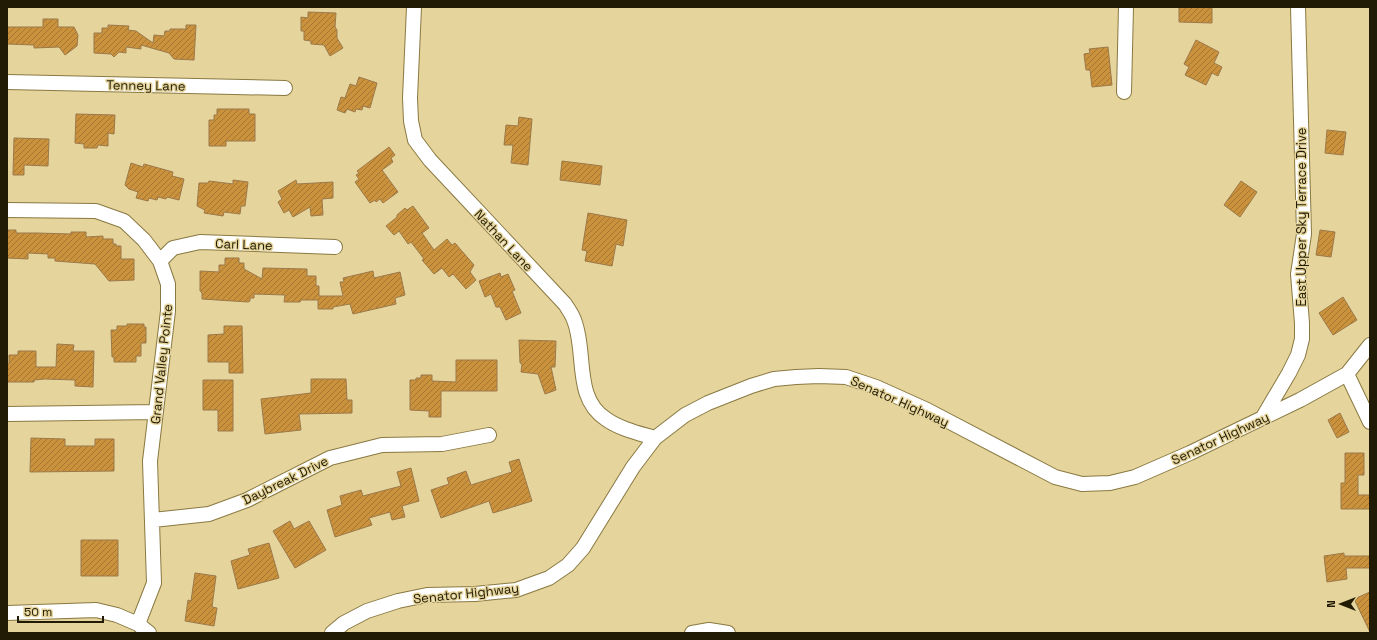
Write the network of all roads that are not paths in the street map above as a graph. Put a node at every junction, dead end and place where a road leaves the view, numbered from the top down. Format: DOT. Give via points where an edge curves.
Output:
graph roads {
  1 [pos="414,7"];
  2 [pos="1126,7"];
  3 [pos="1298,7"];
  4 [pos="7,82"];
  5 [pos="285,88"];
  6 [pos="1124,92"];
  7 [pos="7,210"];
  8 [pos="335,247"];
  9 [pos="160,261"];
  10 [pos="1370,346"];
  11 [pos="1347,374"];
  12 [pos="156,412"];
  13 [pos="7,414"];
  14 [pos="1262,418"];
  15 [pos="1370,422"];
  16 [pos="488,435"];
  17 [pos="655,438"];
  18 [pos="153,520"];
  19 [pos="7,613"];
  20 [pos="138,624"];
  21 [pos="149,633"];
  22 [pos="332,633"];
  23 [pos="692,633"];
  24 [pos="728,633"];
  1 -- 17 [label="street, Nathan Lane" via="410,98 415,140 430,160 565,304 574,319 580,344 586,395 594,408 605,419 623,428"];
  2 -- 6 [label="street"];
  3 -- 14 [label="street, East Upper Sky Terrace Drive" via="1304,234 1298,274 1302,339 1289,373"];
  4 -- 5 [label="street, Tenney Lane"];
  7 -- 9 [label="street, Grand Valley Pointe" via="96,211 124,221 144,240"];
  8 -- 9 [label="street, Carl Lane" via="200,242 172,248"];
  9 -- 12 [label="street, Grand Valley Pointe" via="168,284 168,311"];
  10 -- 11 [label="street, Senator Highway"];
  11 -- 14 [label="street, Senator Highway"];
  11 -- 15 [label="street"];
  12 -- 13 [label="street"];
  12 -- 18 [label="street, Grand Valley Pointe" via="150,461"];
  14 -- 17 [label="street, Senator Highway" via="1135,476 1110,483 1082,484 1055,477 926,410 876,387 846,377 774,379 751,386 685,415"];
  16 -- 18 [label="street, Daybreak Drive" via="442,444 382,445 330,458 248,500 209,514"];
  17 -- 22 [label="street, Senator Highway" via="633,467 583,548 568,565 549,578 516,590 427,595 398,601 367,611 344,623"];
  18 -- 20 [label="street, Grand Valley Pointe" via="154,583"];
  19 -- 20 [label="street" via="96,610"];
  20 -- 21 [label="street"];
  23 -- 24 [label="street" via="709,630"];
}
